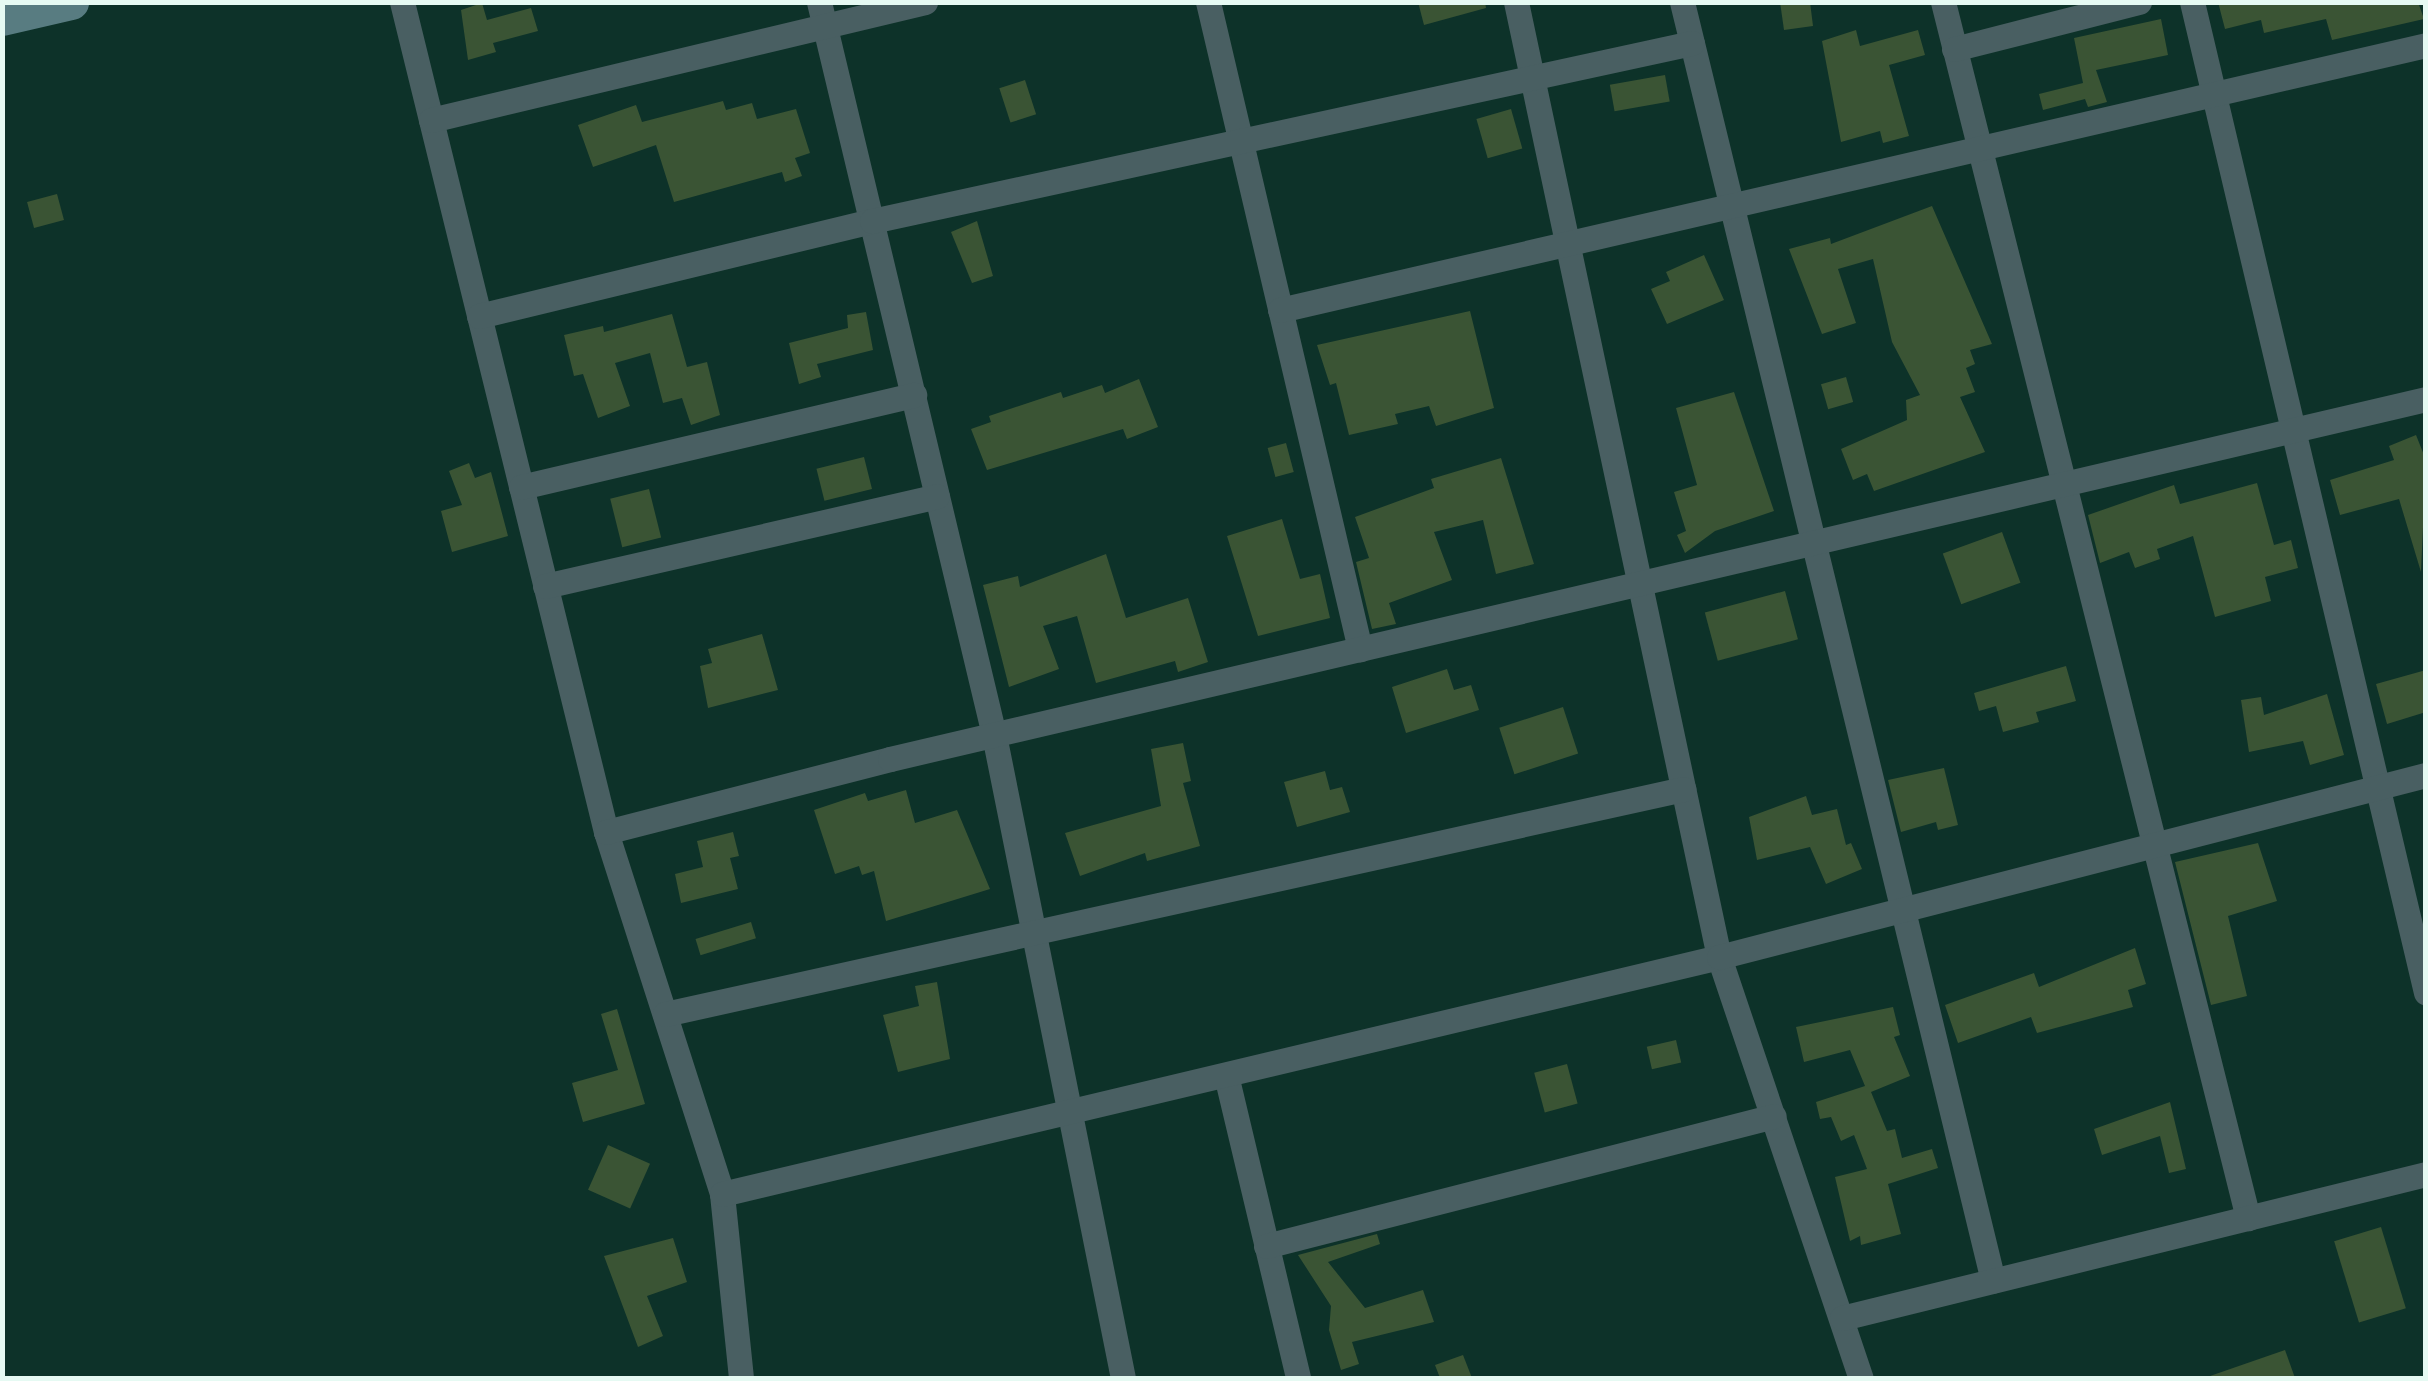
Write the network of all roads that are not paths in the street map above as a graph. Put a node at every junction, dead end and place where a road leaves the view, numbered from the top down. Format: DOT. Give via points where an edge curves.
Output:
graph roads {
  1 [pos="70,2"];
  2 [pos="402,2"];
  3 [pos="925,2"];
  4 [pos="1208,2"];
  5 [pos="1516,2"];
  6 [pos="1682,2"];
  7 [pos="1942,2"];
  8 [pos="2139,2"];
  9 [pos="2192,2"];
  10 [pos="822,14"];
  11 [pos="2,18"];
  12 [pos="1692,43"];
  13 [pos="2426,44"];
  14 [pos="1954,49"];
  15 [pos="1532,77"];
  16 [pos="2214,94"];
  17 [pos="431,120"];
  18 [pos="1240,141"];
  19 [pos="1979,150"];
  20 [pos="1732,206"];
  21 [pos="872,221"];
  22 [pos="1567,244"];
  23 [pos="1280,310"];
  24 [pos="479,316"];
  25 [pos="914,395"];
  26 [pos="2426,399"];
  27 [pos="2293,430"];
  28 [pos="2063,484"];
  29 [pos="521,488"];
  30 [pos="938,496"];
  31 [pos="1814,542"];
  32 [pos="1639,583"];
  33 [pos="546,586"];
  34 [pos="1360,649"];
  35 [pos="994,734"];
  36 [pos="2426,775"];
  37 [pos="2377,788"];
  38 [pos="1683,789"];
  39 [pos="606,832"];
  40 [pos="2154,845"];
  41 [pos="1903,910"];
  42 [pos="1034,933"];
  43 [pos="1719,957"];
  44 [pos="2426,993"];
  45 [pos="665,1014"];
  46 [pos="1226,1075"];
  47 [pos="1070,1113"];
  48 [pos="1774,1116"];
  49 [pos="2425,1175"];
  50 [pos="722,1194"];
  51 [pos="2248,1218"];
  52 [pos="1266,1246"];
  53 [pos="1993,1281"];
  54 [pos="1842,1318"];
  55 [pos="741,1378"];
  56 [pos="1123,1378"];
  57 [pos="1298,1378"];
  58 [pos="1861,1378"];
  1 -- 11 [label="main road"];
  2 -- 17 [label="street"];
  3 -- 10 [label="street"];
  4 -- 18 [label="street"];
  5 -- 15 [label="street"];
  6 -- 12 [label="street"];
  7 -- 14 [label="street"];
  8 -- 14 [label="street"];
  9 -- 16 [label="street"];
  10 -- 17 [label="street"];
  10 -- 21 [label="street"];
  12 -- 15 [label="street"];
  12 -- 20 [label="street"];
  13 -- 16 [label="street"];
  14 -- 19 [label="street"];
  15 -- 18 [label="street"];
  15 -- 22 [label="street"];
  16 -- 19 [label="street"];
  16 -- 27 [label="street"];
  17 -- 24 [label="street"];
  18 -- 21 [label="street"];
  18 -- 23 [label="street"];
  19 -- 20 [label="street"];
  19 -- 28 [label="street"];
  20 -- 22 [label="street"];
  20 -- 31 [label="street"];
  21 -- 24 [label="street"];
  21 -- 25 [label="street"];
  22 -- 23 [label="street"];
  22 -- 32 [label="street"];
  23 -- 34 [label="street"];
  24 -- 29 [label="street"];
  25 -- 29 [label="street"];
  25 -- 30 [label="street"];
  26 -- 27 [label="street"];
  27 -- 28 [label="street"];
  27 -- 37 [label="street"];
  28 -- 31 [label="street"];
  28 -- 40 [label="street"];
  29 -- 33 [label="street"];
  30 -- 33 [label="street"];
  30 -- 35 [label="street"];
  31 -- 32 [label="street"];
  31 -- 41 [label="street"];
  32 -- 34 [label="street"];
  32 -- 38 [label="street"];
  33 -- 39 [label="street"];
  34 -- 35 [label="street"];
  35 -- 39 [label="street"];
  35 -- 42 [label="street"];
  36 -- 37 [label="street"];
  37 -- 40 [label="street"];
  37 -- 44 [label="street"];
  38 -- 42 [label="street"];
  38 -- 43 [label="street"];
  39 -- 45 [label="street"];
  40 -- 41 [label="street"];
  40 -- 51 [label="street"];
  41 -- 43 [label="street"];
  41 -- 53 [label="street"];
  42 -- 45 [label="street"];
  42 -- 47 [label="street"];
  43 -- 46 [label="street"];
  43 -- 48 [label="street"];
  45 -- 50 [label="street"];
  46 -- 47 [label="street"];
  46 -- 52 [label="street"];
  47 -- 50 [label="street"];
  47 -- 56 [label="street"];
  48 -- 52 [label="street"];
  48 -- 54 [label="street"];
  49 -- 51 [label="street"];
  50 -- 55 [label="street"];
  51 -- 53 [label="street"];
  52 -- 57 [label="street"];
  53 -- 54 [label="street"];
  54 -- 58 [label="street"];
}
